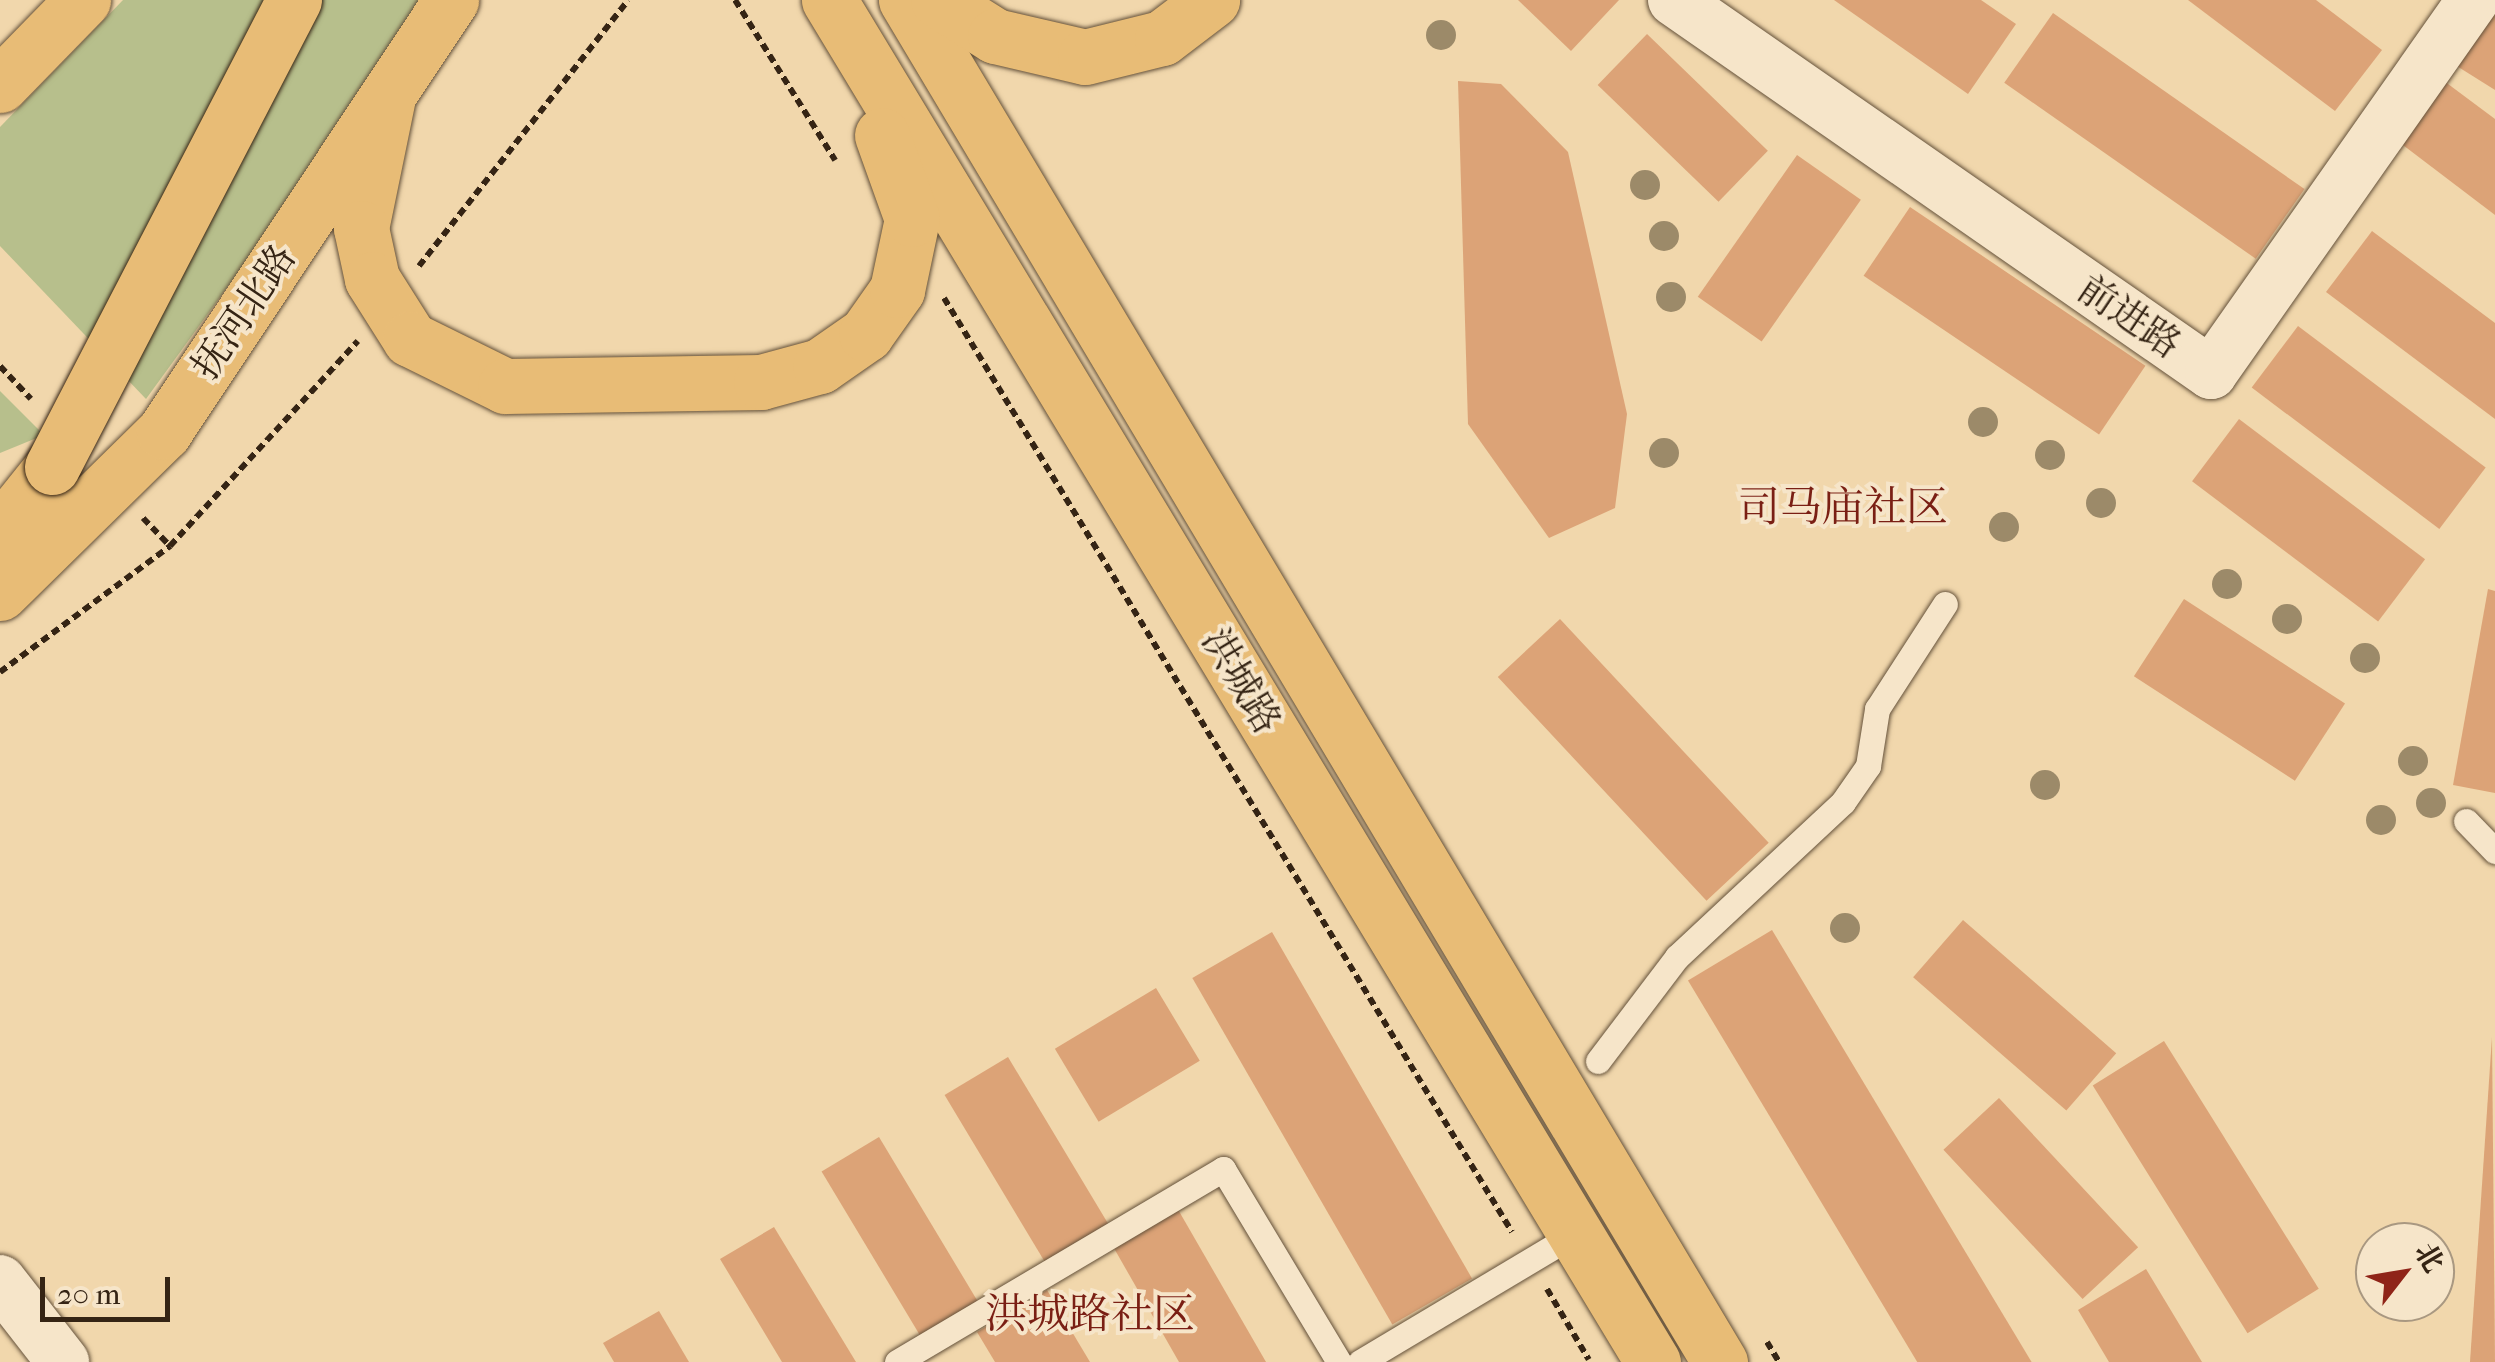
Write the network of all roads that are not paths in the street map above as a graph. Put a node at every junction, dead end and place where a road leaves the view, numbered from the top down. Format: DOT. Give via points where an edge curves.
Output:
graph roads {
  1 [pos="84,0"];
  2 [pos="294,0"];
  3 [pos="451,0"];
  4 [pos="825,0"];
  5 [pos="906,0"];
  6 [pos="938,0"];
  7 [pos="1212,0"];
  8 [pos="1674,0"];
  9 [pos="2473,0"];
  10 [pos="0,85"];
  11 [pos="388,97"];
  12 [pos="52,467"];
  13 [pos="0,506"];
  14 [pos="0,532"];
  15 [pos="0,593"];
  16 [pos="1945,604"];
  17 [pos="2466,821"];
  18 [pos="2495,851"];
  19 [pos="1598,1061"];
  20 [pos="1552,1248"];
  21 [pos="0,1281"];
  22 [pos="63,1362"];
  23 [pos="897,1362"];
  24 [pos="1339,1362"];
  25 [pos="1360,1362"];
  26 [pos="1653,1362"];
  27 [pos="1720,1362"];
  1 -- 10 [label="main road"];
  2 -- 12 [label="main road, bridge"];
  3 -- 11 [label="main road, 抚河北路"];
  4 -- 11 [label="main road" via="912,219 898,290 866,334 820,366 761,382 504,386 410,339 372,279 361,228"];
  4 -- 20 [label="main road, 洪城路"];
  5 -- 27 [label="main road, 洪城路"];
  6 -- 7 [label="main road" via="995,36 1085,57 1162,38"];
  8 -- 9 [label="street, 前进路" via="2212,373"];
  11 -- 15 [label="main road, 抚河北路" via="164,432"];
  12 -- 13 [label="main road"];
  12 -- 14 [label="main road"];
  16 -- 19 [label="lane" via="1877,708 1868,766 1842,802 1677,957"];
  17 -- 18 [label="lane"];
  20 -- 25 [label="lane"];
  20 -- 26 [label="main road, 洪城路"];
  21 -- 22 [label="street"];
  23 -- 24 [label="lane" via="1223,1168"];
}
